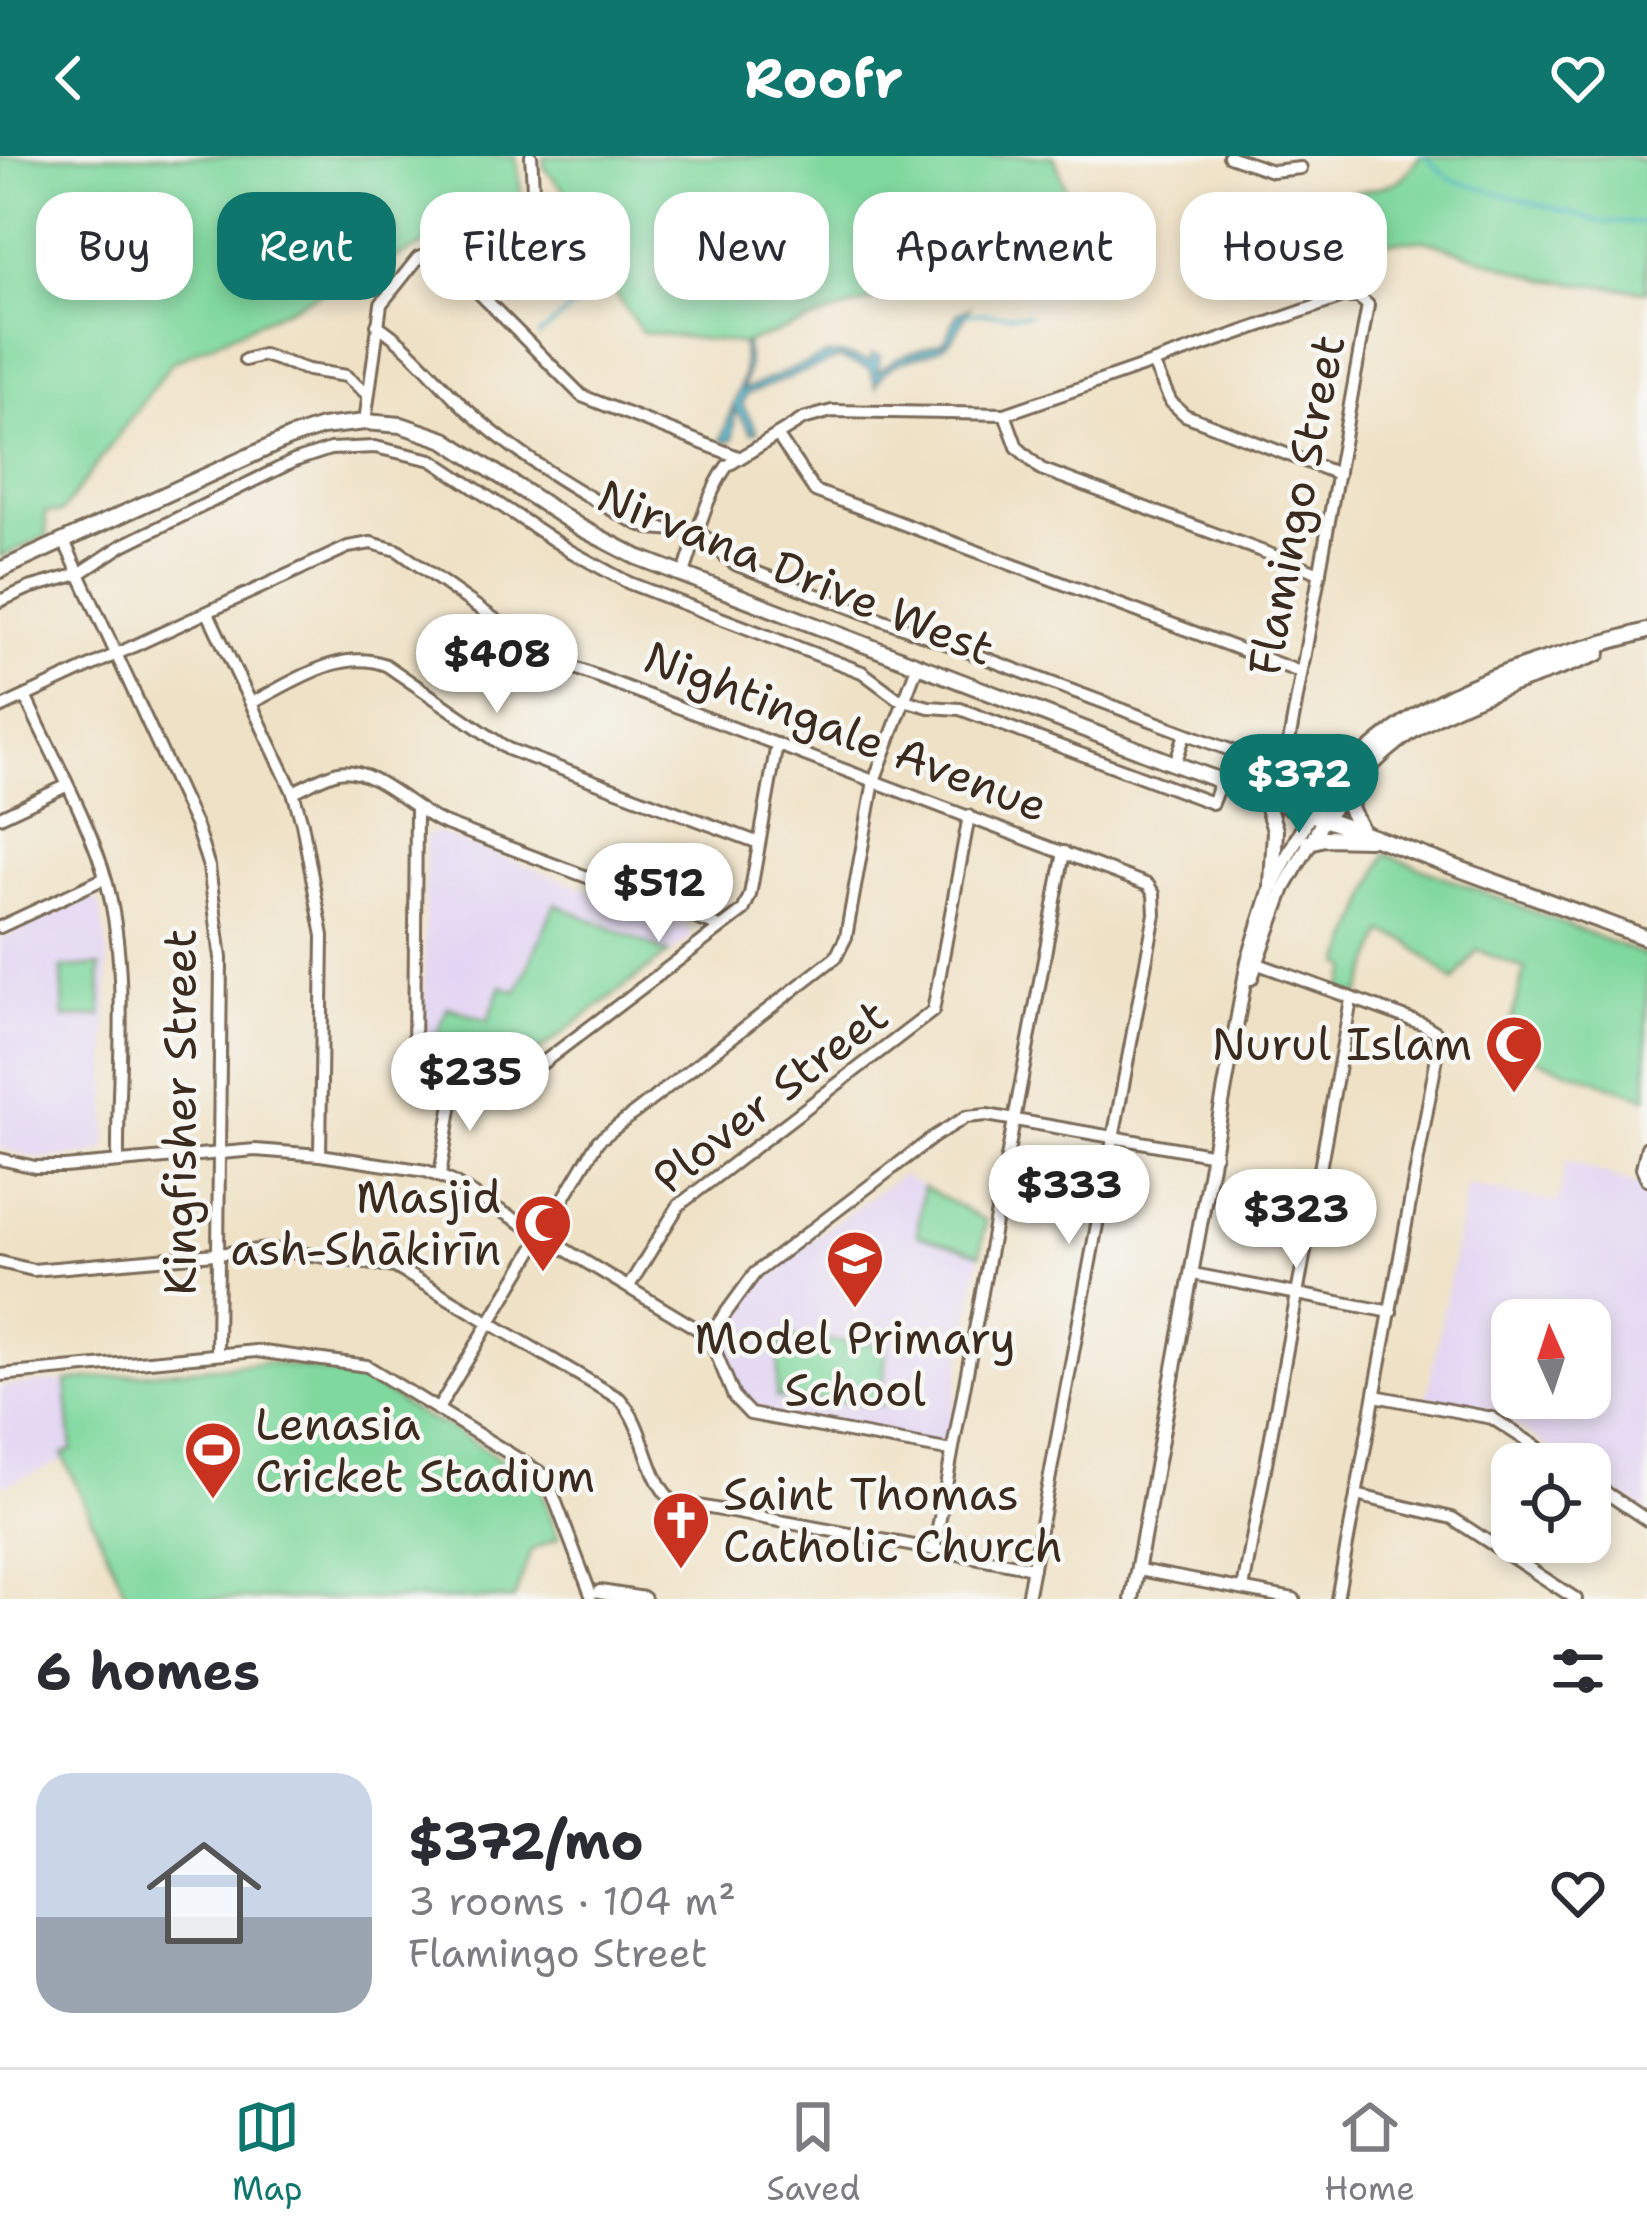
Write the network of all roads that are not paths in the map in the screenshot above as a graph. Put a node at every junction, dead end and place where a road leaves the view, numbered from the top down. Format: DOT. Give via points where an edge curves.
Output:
graph roads {
  1 [pos="531,156"];
  2 [pos="1228,156"];
  3 [pos="1301,168"];
  4 [pos="534,192"];
  5 [pos="420,257"];
  6 [pos="486,300"];
  7 [pos="377,325"];
  8 [pos="244,360"];
  9 [pos="1153,363"];
  10 [pos="367,394"];
  11 [pos="1006,414"];
  12 [pos="364,422"];
  13 [pos="776,435"];
  14 [pos="738,457"];
  15 [pos="1339,474"];
  16 [pos="698,533"];
  17 [pos="64,542"];
  18 [pos="0,570"];
  19 [pos="1320,573"];
  20 [pos="79,574"];
  21 [pos="683,576"];
  22 [pos="0,601"];
  23 [pos="208,613"];
  24 [pos="1647,632"];
  25 [pos="116,654"];
  26 [pos="918,664"];
  27 [pos="1300,672"];
  28 [pos="26,696"];
  29 [pos="905,700"];
  30 [pos="251,703"];
  31 [pos="0,708"];
  32 [pos="1185,734"];
  33 [pos="777,744"];
  34 [pos="1174,764"];
  35 [pos="1355,780"];
  36 [pos="874,781"];
  37 [pos="1226,782"];
  38 [pos="66,786"];
  39 [pos="1331,787"];
  40 [pos="293,792"];
  41 [pos="1264,796"];
  42 [pos="416,810"];
  43 [pos="969,816"];
  44 [pos="1317,816"];
  45 [pos="0,817"];
  46 [pos="1370,836"];
  47 [pos="1310,842"];
  48 [pos="759,843"];
  49 [pos="1064,852"];
  50 [pos="105,878"];
  51 [pos="1272,886"];
  52 [pos="0,927"];
  53 [pos="721,927"];
  54 [pos="1647,938"];
  55 [pos="1253,962"];
  56 [pos="1352,1000"];
  57 [pos="455,1085"];
  58 [pos="1014,1117"];
  59 [pos="1113,1136"];
  60 [pos="1647,1148"];
  61 [pos="217,1153"];
  62 [pos="320,1154"];
  63 [pos="1215,1155"];
  64 [pos="0,1159"];
  65 [pos="118,1162"];
  66 [pos="440,1175"];
  67 [pos="1647,1179"];
  68 [pos="541,1236"];
  69 [pos="216,1252"];
  70 [pos="0,1262"];
  71 [pos="1193,1274"];
  72 [pos="629,1286"];
  73 [pos="1297,1294"];
  74 [pos="1391,1312"];
  75 [pos="490,1321"];
  76 [pos="709,1336"];
  77 [pos="217,1354"];
  78 [pos="0,1375"];
  79 [pos="1375,1396"];
  80 [pos="438,1408"];
  81 [pos="1531,1443"];
  82 [pos="952,1451"];
  83 [pos="1356,1496"];
  84 [pos="1611,1496"];
  85 [pos="1647,1520"];
  86 [pos="934,1550"];
  87 [pos="1033,1568"];
  88 [pos="1138,1570"];
  89 [pos="1243,1589"];
  90 [pos="599,1596"];
  91 [pos="631,1598"];
  92 [pos="644,1599"];
  93 [pos="1027,1599"];
  94 [pos="1132,1599"];
  95 [pos="1294,1599"];
  96 [pos="1336,1599"];
  97 [pos="1576,1599"];
  1 -- 4 [label="street"];
  2 -- 3 [label="street" via="1272,171"];
  5 -- 7 [label="street" via="389,291"];
  6 -- 14 [label="street" via="590,401"];
  7 -- 10 [label="street"];
  7 -- 16 [label="street" via="526,458 634,522"];
  8 -- 10 [label="street" via="263,355 346,376"];
  9 -- 11 [label="street"];
  9 -- 15 [label="street" via="1185,415"];
  9 -- 15 [label="street, Flamingo Street" via="1343,296 1364,301 1369,317"];
  10 -- 12 [label="street"];
  11 -- 13 [label="street" via="832,411"];
  11 -- 19 [label="street" via="1017,447 1041,469"];
  12 -- 17 [label="main road, Nirvana Drive West" via="289,438"];
  12 -- 21 [label="main road, Nirvana Drive West" via="445,440 602,540"];
  13 -- 14 [label="street"];
  13 -- 27 [label="street" via="815,491"];
  14 -- 16 [label="street" via="719,479"];
  15 -- 19 [label="street, Flamingo Street"];
  16 -- 21 [label="street"];
  16 -- 32 [label="street" via="736,565"];
  17 -- 18 [label="main road, Nirvana Drive West"];
  17 -- 20 [label="street, Kingfisher Street"];
  19 -- 27 [label="street, Flamingo Street"];
  20 -- 22 [label="street"];
  20 -- 25 [label="street, Kingfisher Street"];
  20 -- 29 [label="street" via="123,544 294,461 352,447 400,450 448,470 629,583 862,672"];
  21 -- 26 [label="main road, Nirvana Drive West"];
  23 -- 25 [label="street, Nightingale Avenue"];
  23 -- 30 [label="street"];
  23 -- 33 [label="street, Nightingale Avenue" via="348,547 383,545 551,659"];
  24 -- 35 [label="main road" via="1452,709 1395,743"];
  24 -- 39 [label="main road" via="1442,698 1377,740"];
  25 -- 28 [label="street, Nightingale Avenue"];
  25 -- 61 [label="street, Kingfisher Street" via="208,866 221,958"];
  26 -- 29 [label="street"];
  26 -- 34 [label="main road, Nirvana Drive West"];
  27 -- 32 [label="street, Flamingo Street" via="1279,765"];
  28 -- 31 [label="street, Nightingale Avenue"];
  28 -- 38 [label="street"];
  29 -- 36 [label="street"];
  29 -- 37 [label="street" via="960,709 1212,803"];
  30 -- 40 [label="street"];
  30 -- 48 [label="street" via="338,662 373,660 508,749"];
  32 -- 34 [label="street"];
  33 -- 36 [label="street, Nightingale Avenue"];
  33 -- 48 [label="street"];
  34 -- 37 [label="main road, Nirvana Drive West"];
  35 -- 44 [label="main road"];
  35 -- 46 [label="main road" via="1351,815"];
  36 -- 43 [label="street, Nightingale Avenue"];
  36 -- 68 [label="street" via="836,957 604,1134"];
  37 -- 39 [label="main road" via="1309,796"];
  37 -- 41 [label="main road, Nirvana Drive West"];
  38 -- 45 [label="street"];
  38 -- 50 [label="street"];
  39 -- 44 [label="main road"];
  40 -- 42 [label="street" via="354,771"];
  40 -- 62 [label="street" via="323,936"];
  41 -- 44 [label="main road, Nirvana Drive West"];
  41 -- 51 [label="main road" via="1274,830"];
  42 -- 53 [label="street"];
  42 -- 57 [label="street" via="413,1053 422,1073"];
  43 -- 49 [label="street, Nightingale Avenue"];
  43 -- 72 [label="street, Plover Street" via="933,1010 679,1204"];
  44 -- 46 [label="main road, Nirvana Drive West"];
  44 -- 47 [label="street"];
  44 -- 51 [label="street"];
  46 -- 47 [label="main road"];
  46 -- 54 [label="main road, Nirvana Drive West"];
  47 -- 55 [label="street"];
  48 -- 53 [label="street" via="746,907"];
  49 -- 58 [label="street"];
  49 -- 59 [label="street, Nightingale Avenue" via="1154,894"];
  50 -- 52 [label="street"];
  50 -- 65 [label="street" via="119,974"];
  51 -- 55 [label="street"];
  53 -- 57 [label="street" via="515,1082"];
  55 -- 56 [label="street"];
  55 -- 63 [label="street"];
  56 -- 73 [label="street"];
  56 -- 74 [label="street" via="1423,1024 1436,1032 1439,1048"];
  57 -- 66 [label="street"];
  58 -- 59 [label="street"];
  58 -- 76 [label="street" via="973,1115 935,1136 754,1273"];
  58 -- 82 [label="street"];
  59 -- 63 [label="street"];
  59 -- 87 [label="street"];
  60 -- 67 [label="street"];
  61 -- 62 [label="street"];
  61 -- 65 [label="street"];
  61 -- 69 [label="street, Kingfisher Street"];
  62 -- 66 [label="street"];
  63 -- 71 [label="street"];
  64 -- 65 [label="street" via="44,1167"];
  66 -- 68 [label="street"];
  68 -- 72 [label="street"];
  68 -- 75 [label="street"];
  69 -- 70 [label="street" via="33,1270"];
  69 -- 75 [label="street" via="283,1250 395,1267"];
  69 -- 77 [label="street, Kingfisher Street"];
  71 -- 73 [label="street"];
  71 -- 88 [label="street"];
  72 -- 76 [label="street"];
  73 -- 74 [label="street"];
  73 -- 89 [label="street"];
  74 -- 79 [label="street"];
  75 -- 80 [label="street"];
  75 -- 86 [label="street" via="620,1399 672,1501"];
  76 -- 82 [label="street" via="734,1397 750,1414"];
  77 -- 78 [label="street"];
  77 -- 80 [label="street" via="266,1351 361,1364"];
  79 -- 81 [label="street" via="1492,1418"];
  79 -- 83 [label="street"];
  80 -- 90 [label="street" via="546,1476"];
  82 -- 86 [label="street"];
  83 -- 96 [label="street"];
  83 -- 97 [label="street" via="1452,1517"];
  84 -- 85 [label="street"];
  86 -- 87 [label="street"];
  87 -- 93 [label="street"];
  88 -- 89 [label="street"];
  88 -- 94 [label="street"];
  89 -- 95 [label="street"];
  90 -- 91 [label="street"];
  91 -- 92 [label="street"];
}
